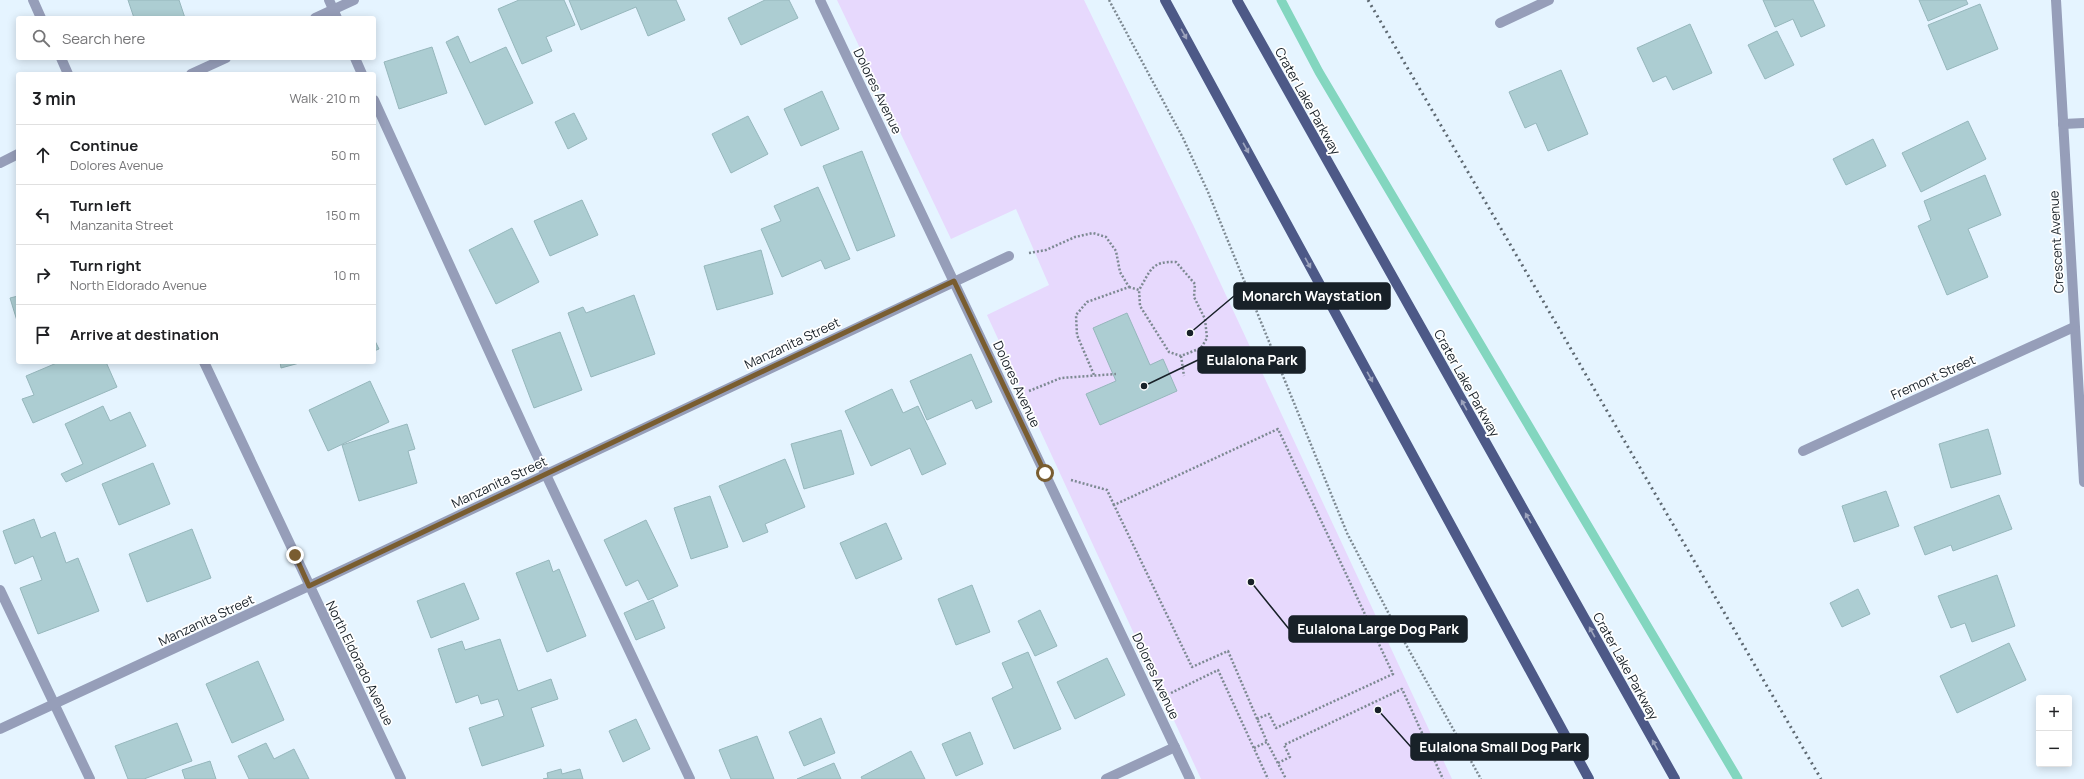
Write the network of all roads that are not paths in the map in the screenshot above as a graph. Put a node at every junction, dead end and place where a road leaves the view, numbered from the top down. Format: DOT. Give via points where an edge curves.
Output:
graph roads {
  1 [pos="33,0"];
  2 [pos="329,0"];
  3 [pos="354,0"];
  4 [pos="820,0"];
  5 [pos="1165,0"];
  6 [pos="1237,0"];
  7 [pos="1549,0"];
  8 [pos="2056,0"];
  9 [pos="335,14"];
  10 [pos="41,16"];
  11 [pos="325,16"];
  12 [pos="1500,23"];
  13 [pos="62,60"];
  14 [pos="222,60"];
  15 [pos="356,60"];
  16 [pos="67,72"];
  17 [pos="195,72"];
  18 [pos="361,72"];
  19 [pos="376,104"];
  20 [pos="2084,123"];
  21 [pos="2063,124"];
  22 [pos="16,155"];
  23 [pos="0,163"];
  24 [pos="1009,256"];
  25 [pos="954,281"];
  26 [pos="2074,327"];
  27 [pos="205,364"];
  28 [pos="1803,451"];
  29 [pos="546,474"];
  30 [pos="2084,482"];
  31 [pos="309,586"];
  32 [pos="0,590"];
  33 [pos="55,704"];
  34 [pos="0,729"];
  35 [pos="1175,747"];
  36 [pos="90,779"];
  37 [pos="401,779"];
  38 [pos="690,779"];
  39 [pos="1106,779"];
  40 [pos="1190,779"];
  41 [pos="1589,779"];
  42 [pos="1675,779"];
  1 -- 10 [label="street"];
  2 -- 9 [label="street"];
  3 -- 9 [label="street"];
  4 -- 25 [label="street, Dolores Avenue"];
  5 -- 41 [label="main road, one-way"];
  42 -- 6 [label="main road, Crater Lake Parkway, one-way"];
  7 -- 12 [label="street"];
  8 -- 21 [label="street, Crescent Avenue"];
  9 -- 11 [label="street"];
  13 -- 16 [label="street"];
  14 -- 17 [label="street"];
  15 -- 18 [label="street"];
  19 -- 29 [label="street"];
  20 -- 21 [label="street"];
  21 -- 26 [label="street, Crescent Avenue"];
  22 -- 23 [label="street"];
  24 -- 25 [label="street, Manzanita Street"];
  25 -- 29 [label="street, Manzanita Street"];
  25 -- 35 [label="street, Dolores Avenue"];
  26 -- 28 [label="street, Fremont Street"];
  26 -- 30 [label="street, Crescent Avenue"];
  27 -- 31 [label="street, North Eldorado Avenue"];
  29 -- 31 [label="street, Manzanita Street"];
  29 -- 38 [label="street"];
  31 -- 33 [label="street, Manzanita Street"];
  31 -- 37 [label="street, North Eldorado Avenue"];
  32 -- 33 [label="street"];
  33 -- 34 [label="street, Manzanita Street"];
  33 -- 36 [label="street"];
  35 -- 39 [label="street"];
  35 -- 40 [label="street, Dolores Avenue"];
}
